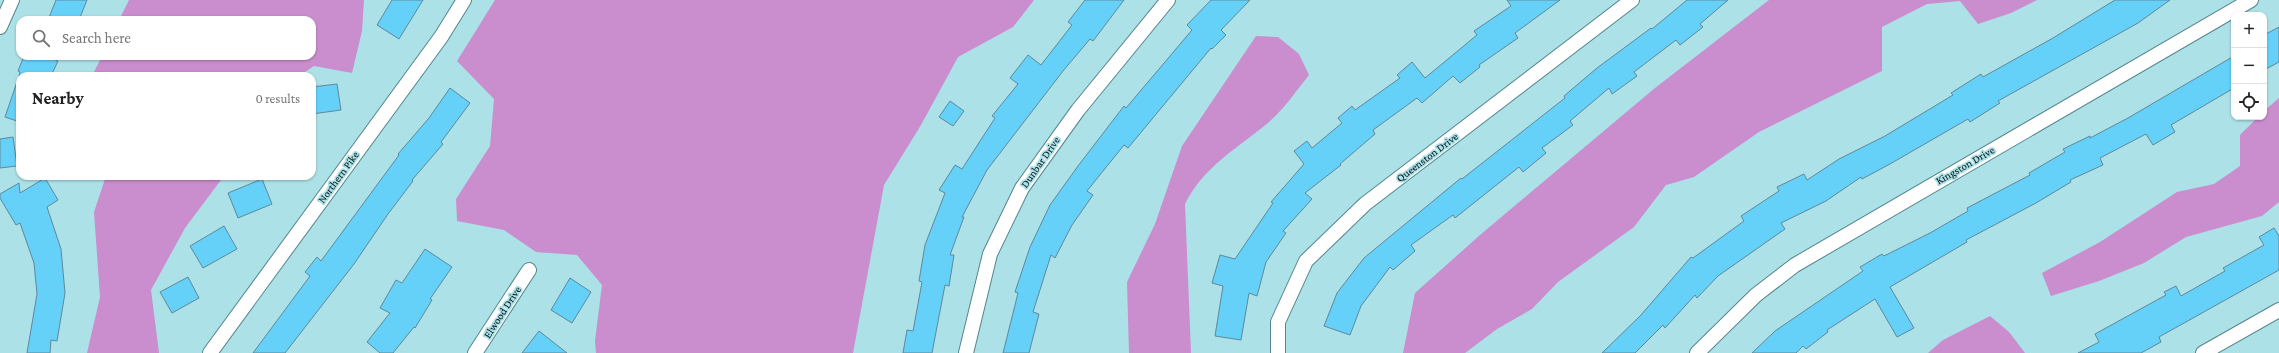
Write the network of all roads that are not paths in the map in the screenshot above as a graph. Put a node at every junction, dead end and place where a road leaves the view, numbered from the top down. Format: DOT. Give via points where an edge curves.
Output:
graph roads {
  1 [pos="12,0"];
  2 [pos="464,0"];
  3 [pos="1168,0"];
  4 [pos="1632,0"];
  5 [pos="2250,0"];
  6 [pos="0,27"];
  7 [pos="529,270"];
  8 [pos="2279,310"];
  9 [pos="210,353"];
  10 [pos="475,353"];
  11 [pos="966,353"];
  12 [pos="1278,353"];
  13 [pos="1697,353"];
  14 [pos="2203,353"];
  1 -- 6 [label="street"];
  2 -- 9 [label="street, Northern Pike" via="441,37"];
  3 -- 11 [label="street, Dunbar Drive" via="1078,110 1022,188 990,254"];
  4 -- 12 [label="street, Queenston Drive" via="1364,204 1306,261 1278,322"];
  5 -- 13 [label="street, Kingston Drive" via="1795,265 1756,295"];
  7 -- 10 [label="street, Elwood Drive"];
  8 -- 14 [label="street"];
}
